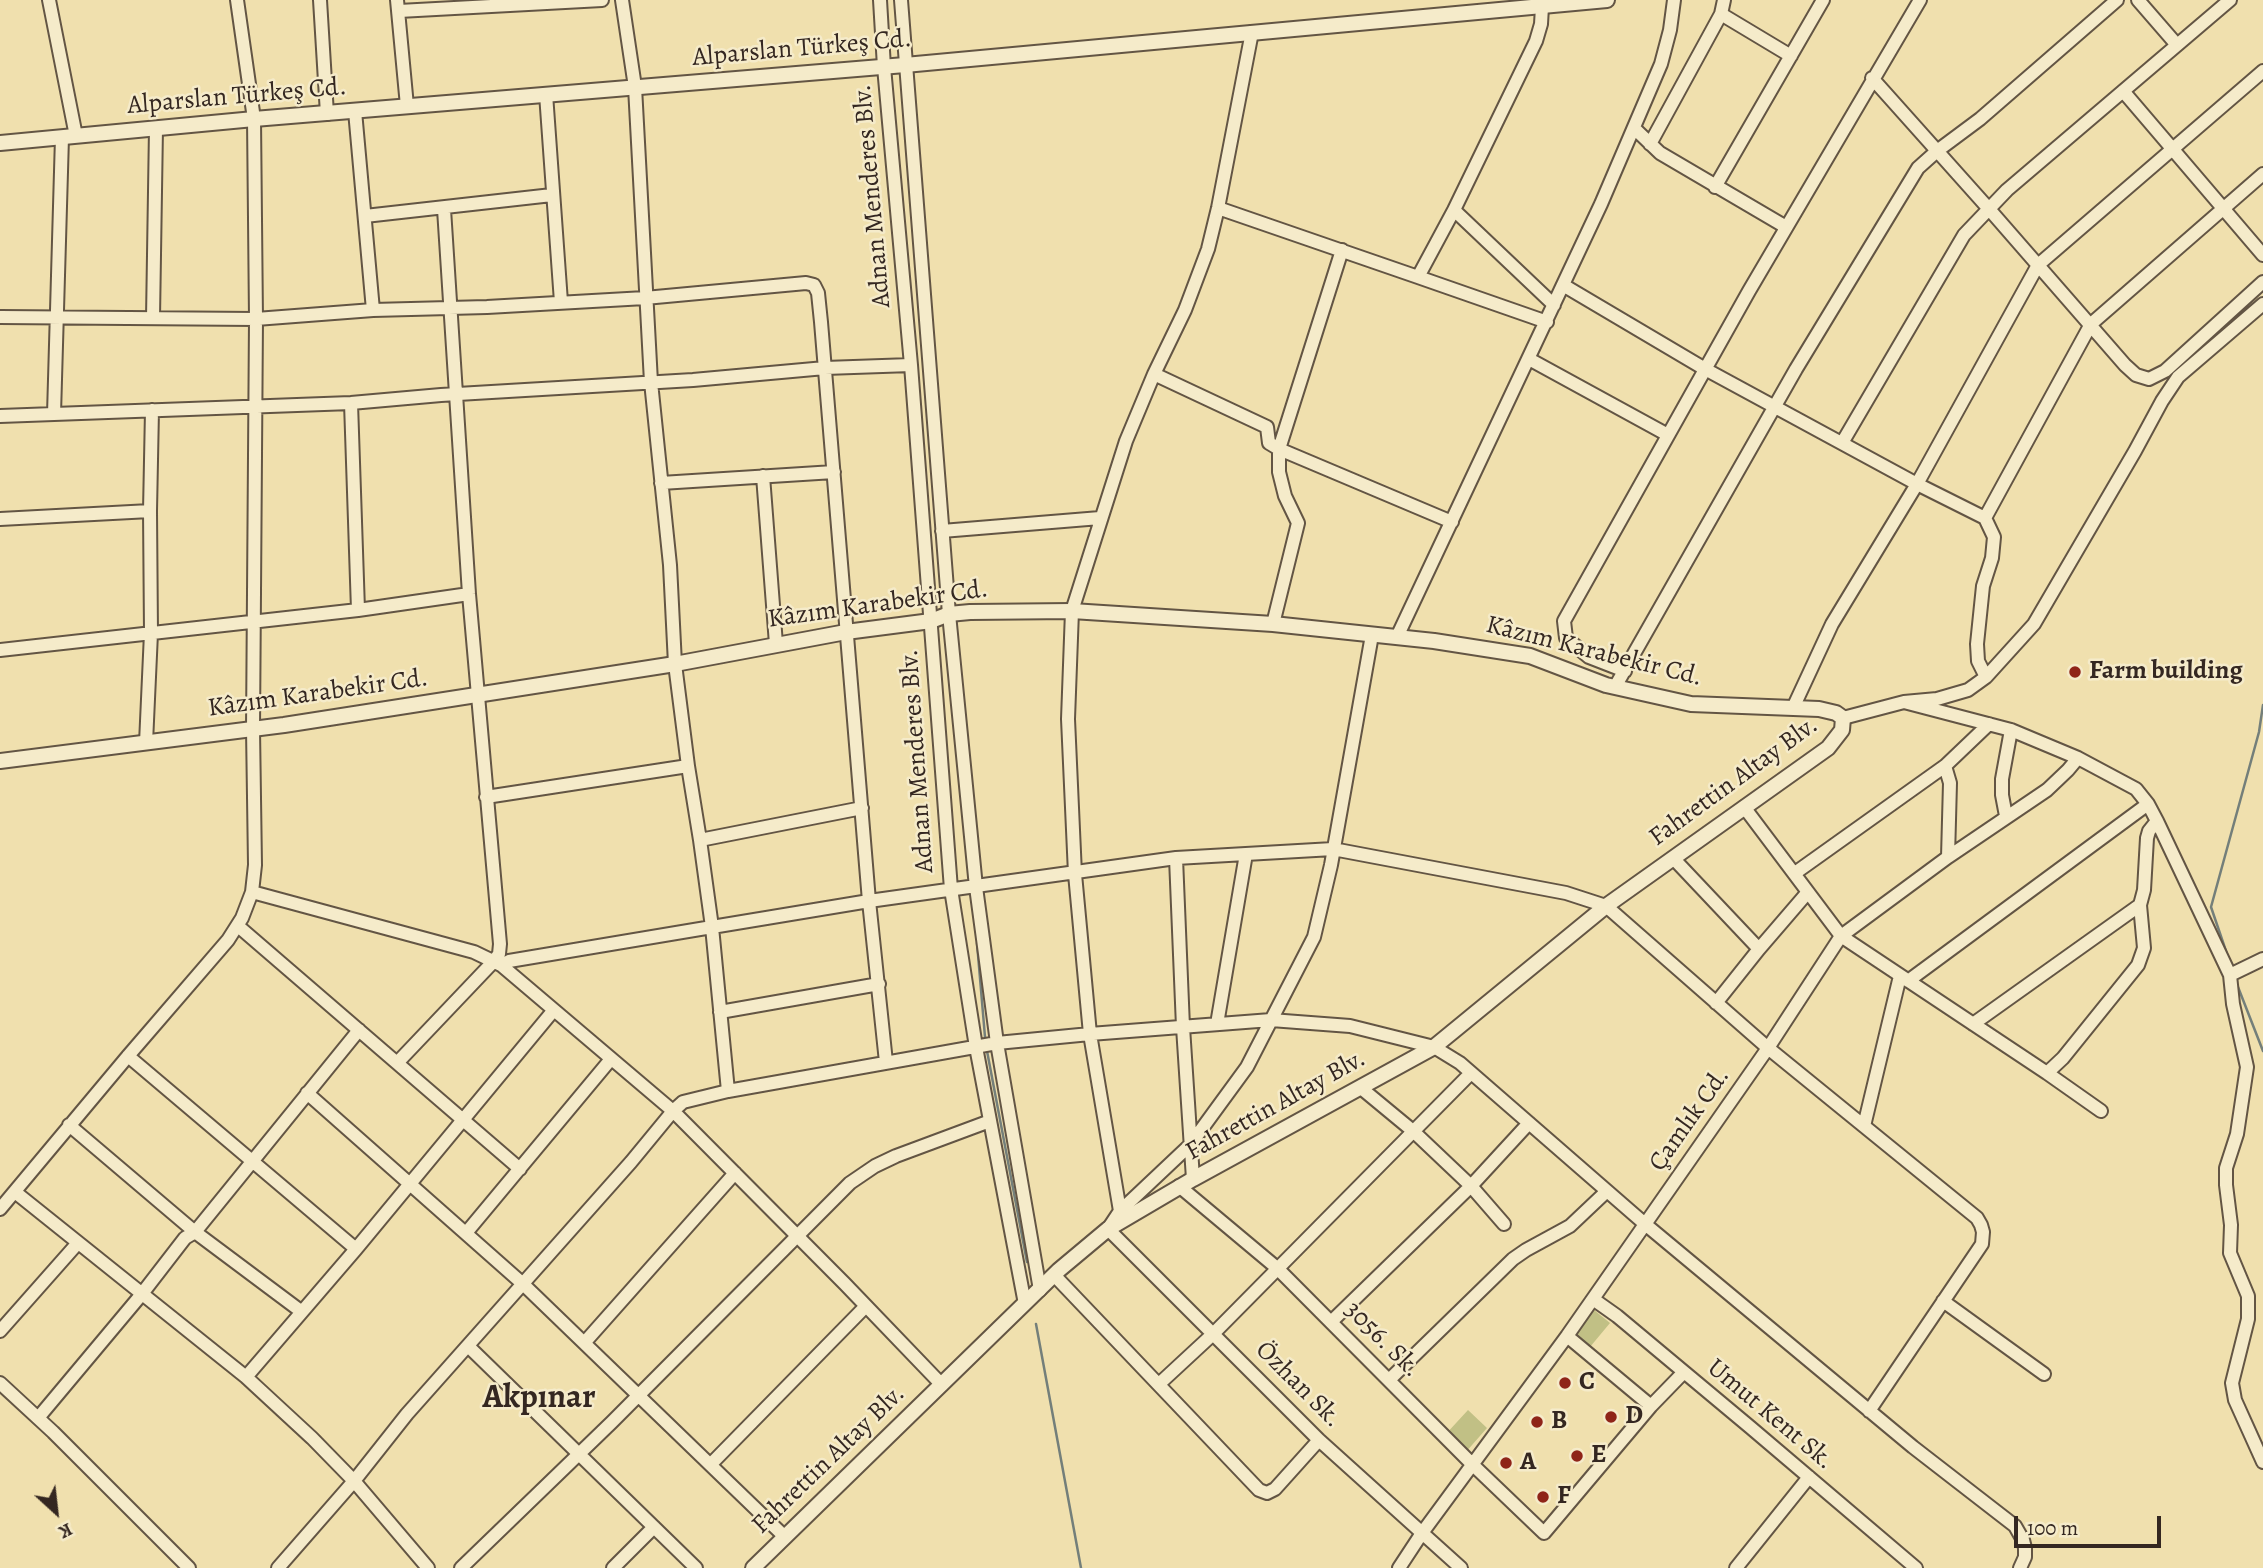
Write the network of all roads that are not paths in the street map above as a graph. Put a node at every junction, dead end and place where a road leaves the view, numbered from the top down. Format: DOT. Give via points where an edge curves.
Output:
graph roads {
  1 [pos="49,0"];
  2 [pos="237,0"];
  3 [pos="320,0"];
  4 [pos="602,0"];
  5 [pos="622,0"];
  6 [pos="880,0"];
  7 [pos="901,0"];
  8 [pos="1607,0"];
  9 [pos="1674,0"];
  10 [pos="1724,0"];
  11 [pos="1823,0"];
  12 [pos="1920,0"];
  13 [pos="2117,0"];
  14 [pos="2138,0"];
  15 [pos="2230,0"];
  16 [pos="1537,3"];
  17 [pos="398,5"];
  18 [pos="1721,14"];
  19 [pos="1252,32"];
  20 [pos="2177,46"];
  21 [pos="1791,56"];
  22 [pos="905,65"];
  23 [pos="884,67"];
  24 [pos="2263,71"];
  25 [pos="1872,78"];
  26 [pos="635,87"];
  27 [pos="2123,91"];
  28 [pos="546,94"];
  29 [pos="407,106"];
  30 [pos="355,111"];
  31 [pos="327,114"];
  32 [pos="254,119"];
  33 [pos="156,128"];
  34 [pos="1634,128"];
  35 [pos="69,136"];
  36 [pos="0,143"];
  37 [pos="1650,144"];
  38 [pos="2172,150"];
  39 [pos="1937,151"];
  40 [pos="2263,174"];
  41 [pos="1715,187"];
  42 [pos="552,195"];
  43 [pos="1218,208"];
  44 [pos="1989,208"];
  45 [pos="444,209"];
  46 [pos="2224,209"];
  47 [pos="1454,210"];
  48 [pos="365,216"];
  49 [pos="1786,227"];
  50 [pos="1342,250"];
  51 [pos="2263,255"];
  52 [pos="2038,265"];
  53 [pos="1418,277"];
  54 [pos="2263,282"];
  55 [pos="1563,285"];
  56 [pos="645,299"];
  57 [pos="561,302"];
  58 [pos="2263,304"];
  59 [pos="1554,305"];
  60 [pos="2236,305"];
  61 [pos="451,307"];
  62 [pos="373,310"];
  63 [pos="55,316"];
  64 [pos="0,317"];
  65 [pos="153,318"];
  66 [pos="256,318"];
  67 [pos="2247,318"];
  68 [pos="1547,322"];
  69 [pos="2091,324"];
  70 [pos="1529,359"];
  71 [pos="911,365"];
  72 [pos="825,368"];
  73 [pos="1705,369"];
  74 [pos="1154,374"];
  75 [pos="651,382"];
  76 [pos="455,395"];
  77 [pos="351,403"];
  78 [pos="254,405"];
  79 [pos="1774,407"];
  80 [pos="152,410"];
  81 [pos="54,414"];
  82 [pos="0,416"];
  83 [pos="1668,435"];
  84 [pos="1842,443"];
  85 [pos="1279,449"];
  86 [pos="834,472"];
  87 [pos="763,476"];
  88 [pos="661,483"];
  89 [pos="1917,484"];
  90 [pos="150,511"];
  91 [pos="1100,518"];
  92 [pos="1985,518"];
  93 [pos="0,519"];
  94 [pos="1452,522"];
  95 [pos="942,531"];
  96 [pos="469,594"];
  97 [pos="358,610"];
  98 [pos="1072,611"];
  99 [pos="949,614"];
  100 [pos="931,621"];
  101 [pos="253,622"];
  102 [pos="1273,624"];
  103 [pos="846,632"];
  104 [pos="151,633"];
  105 [pos="1372,635"];
  106 [pos="1396,637"];
  107 [pos="776,644"];
  108 [pos="0,650"];
  109 [pos="675,664"];
  110 [pos="1625,671"];
  111 [pos="1986,677"];
  112 [pos="1615,687"];
  113 [pos="478,695"];
  114 [pos="1904,702"];
  115 [pos="1793,708"];
  116 [pos="1843,718"];
  117 [pos="1989,724"];
  118 [pos="253,729"];
  119 [pos="2011,730"];
  120 [pos="146,743"];
  121 [pos="2078,758"];
  122 [pos="0,761"];
  123 [pos="688,766"];
  124 [pos="1945,766"];
  125 [pos="486,797"];
  126 [pos="2148,804"];
  127 [pos="1744,807"];
  128 [pos="862,808"];
  129 [pos="2006,816"];
  130 [pos="2157,821"];
  131 [pos="700,840"];
  132 [pos="1333,849"];
  133 [pos="1246,854"];
  134 [pos="1948,857"];
  135 [pos="1673,858"];
  136 [pos="1176,859"];
  137 [pos="1795,873"];
  138 [pos="1075,874"];
  139 [pos="976,887"];
  140 [pos="951,889"];
  141 [pos="252,892"];
  142 [pos="1808,892"];
  143 [pos="869,901"];
  144 [pos="2140,905"];
  145 [pos="1606,906"];
  146 [pos="238,926"];
  147 [pos="712,927"];
  148 [pos="1841,936"];
  149 [pos="1759,949"];
  150 [pos="2263,959"];
  151 [pos="497,963"];
  152 [pos="2230,975"];
  153 [pos="1904,978"];
  154 [pos="879,984"];
  155 [pos="1716,1003"];
  156 [pos="553,1011"];
  157 [pos="720,1012"];
  158 [pos="1271,1020"];
  159 [pos="1217,1024"];
  160 [pos="1973,1024"];
  161 [pos="1183,1027"];
  162 [pos="359,1030"];
  163 [pos="1090,1034"];
  164 [pos="997,1044"];
  165 [pos="976,1047"];
  166 [pos="1434,1047"];
  167 [pos="1768,1048"];
  168 [pos="128,1056"];
  169 [pos="611,1059"];
  170 [pos="886,1062"];
  171 [pos="397,1063"];
  172 [pos="1471,1073"];
  173 [pos="2047,1073"];
  174 [pos="1361,1088"];
  175 [pos="729,1091"];
  176 [pos="307,1093"];
  177 [pos="673,1111"];
  178 [pos="2101,1111"];
  179 [pos="464,1120"];
  180 [pos="990,1121"];
  181 [pos="1529,1123"];
  182 [pos="69,1125"];
  183 [pos="1864,1126"];
  184 [pos="1413,1131"];
  185 [pos="1190,1145"];
  186 [pos="252,1161"];
  187 [pos="520,1169"];
  188 [pos="735,1173"];
  189 [pos="1193,1179"];
  190 [pos="410,1184"];
  191 [pos="1179,1186"];
  192 [pos="1471,1186"];
  193 [pos="1607,1191"];
  194 [pos="15,1192"];
  195 [pos="0,1209"];
  196 [pos="1120,1211"];
  197 [pos="1504,1224"];
  198 [pos="1645,1224"];
  199 [pos="1108,1229"];
  200 [pos="195,1232"];
  201 [pos="466,1233"];
  202 [pos="797,1235"];
  203 [pos="77,1244"];
  204 [pos="356,1249"];
  205 [pos="1277,1268"];
  206 [pos="1055,1276"];
  207 [pos="523,1284"];
  208 [pos="1040,1290"];
  209 [pos="141,1295"];
  210 [pos="1593,1299"];
  211 [pos="1943,1301"];
  212 [pos="1025,1304"];
  213 [pos="866,1306"];
  214 [pos="302,1312"];
  215 [pos="1332,1321"];
  216 [pos="0,1332"];
  217 [pos="1213,1334"];
  218 [pos="1567,1336"];
  219 [pos="585,1342"];
  220 [pos="468,1346"];
  221 [pos="1684,1372"];
  222 [pos="2045,1374"];
  223 [pos="246,1377"];
  224 [pos="1389,1380"];
  225 [pos="0,1383"];
  226 [pos="1159,1384"];
  227 [pos="942,1385"];
  228 [pos="640,1395"];
  229 [pos="1651,1406"];
  230 [pos="1869,1411"];
  231 [pos="38,1418"];
  232 [pos="1319,1440"];
  233 [pos="579,1453"];
  234 [pos="2263,1462"];
  235 [pos="711,1464"];
  236 [pos="1473,1465"];
  237 [pos="1808,1477"];
  238 [pos="354,1481"];
  239 [pos="654,1528"];
  240 [pos="1422,1533"];
  241 [pos="785,1537"];
  242 [pos="189,1568"];
  243 [pos="278,1568"];
  244 [pos="428,1568"];
  245 [pos="461,1568"];
  246 [pos="613,1568"];
  247 [pos="696,1568"];
  248 [pos="753,1568"];
  249 [pos="1399,1568"];
  250 [pos="1461,1568"];
  251 [pos="1736,1568"];
  252 [pos="1916,1568"];
  253 [pos="2020,1568"];
  1 -- 35 [label="street"];
  2 -- 32 [label="street"];
  3 -- 31 [label="street"];
  4 -- 17 [label="street"];
  5 -- 26 [label="street"];
  6 -- 23 [label="street, Adnan Menderes Blv."];
  7 -- 22 [label="street, Adnan Menderes Blv."];
  8 -- 16 [label="street, Alparslan Türkeş Cd."];
  9 -- 34 [label="street" via="1661,64"];
  10 -- 18 [label="street"];
  11 -- 21 [label="street"];
  12 -- 25 [label="street"];
  13 -- 39 [label="street"];
  14 -- 20 [label="street"];
  15 -- 20 [label="street"];
  16 -- 19 [label="street, Alparslan Türkeş Cd."];
  16 -- 47 [label="street" via="1541,24 1536,41"];
  17 -- 29 [label="street"];
  18 -- 21 [label="street"];
  18 -- 37 [label="street"];
  19 -- 22 [label="street, Alparslan Türkeş Cd."];
  19 -- 43 [label="street"];
  20 -- 27 [label="street"];
  21 -- 41 [label="street"];
  22 -- 23 [label="street, Alparslan Türkeş Cd."];
  22 -- 95 [label="street, Adnan Menderes Blv."];
  23 -- 26 [label="street, Alparslan Türkeş Cd."];
  23 -- 71 [label="street, Adnan Menderes Blv."];
  24 -- 38 [label="street"];
  25 -- 39 [label="street"];
  25 -- 49 [label="street"];
  26 -- 28 [label="street, Alparslan Türkeş Cd."];
  26 -- 56 [label="street"];
  27 -- 38 [label="street"];
  27 -- 44 [label="street"];
  28 -- 29 [label="street, Alparslan Türkeş Cd."];
  28 -- 42 [label="street"];
  29 -- 30 [label="street, Alparslan Türkeş Cd."];
  30 -- 31 [label="street, Alparslan Türkeş Cd."];
  30 -- 48 [label="street"];
  31 -- 32 [label="street, Alparslan Türkeş Cd."];
  32 -- 33 [label="street, Alparslan Türkeş Cd."];
  32 -- 66 [label="street"];
  33 -- 35 [label="street, Alparslan Türkeş Cd."];
  33 -- 65 [label="street"];
  34 -- 37 [label="street"];
  34 -- 55 [label="street"];
  35 -- 36 [label="street, Alparslan Türkeş Cd."];
  35 -- 63 [label="street"];
  37 -- 41 [label="street"];
  38 -- 46 [label="street"];
  38 -- 52 [label="street"];
  39 -- 44 [label="street"];
  39 -- 79 [label="street" via="1918,168"];
  40 -- 46 [label="street"];
  41 -- 49 [label="street"];
  42 -- 45 [label="street"];
  42 -- 57 [label="street"];
  43 -- 50 [label="street"];
  43 -- 74 [label="street" via="1198,280"];
  44 -- 52 [label="street"];
  44 -- 84 [label="street" via="1964,235"];
  45 -- 48 [label="street"];
  45 -- 61 [label="street"];
  46 -- 51 [label="street"];
  46 -- 69 [label="street"];
  47 -- 53 [label="street"];
  47 -- 59 [label="street"];
  48 -- 62 [label="street"];
  49 -- 73 [label="street"];
  50 -- 53 [label="street"];
  50 -- 85 [label="street"];
  52 -- 69 [label="street"];
  52 -- 89 [label="street"];
  53 -- 68 [label="street"];
  54 -- 60 [label="street"];
  55 -- 59 [label="street"];
  55 -- 73 [label="street"];
  56 -- 57 [label="street"];
  56 -- 72 [label="street" via="810,284 818,293"];
  56 -- 75 [label="street"];
  57 -- 61 [label="street"];
  58 -- 67 [label="street"];
  59 -- 68 [label="street"];
  60 -- 67 [label="street"];
  60 -- 69 [label="street" via="2165,371 2149,379 2124,365"];
  61 -- 62 [label="street"];
  61 -- 76 [label="street"];
  62 -- 66 [label="street"];
  63 -- 64 [label="street"];
  63 -- 65 [label="street"];
  63 -- 81 [label="street"];
  65 -- 66 [label="street"];
  66 -- 78 [label="street"];
  67 -- 111 [label="street" via="2178,377 2034,624"];
  68 -- 70 [label="street"];
  69 -- 92 [label="street"];
  70 -- 83 [label="street"];
  70 -- 94 [label="street"];
  71 -- 72 [label="street"];
  71 -- 100 [label="street, Adnan Menderes Blv."];
  72 -- 75 [label="street"];
  72 -- 86 [label="street"];
  73 -- 79 [label="street"];
  73 -- 83 [label="street"];
  74 -- 85 [label="street" via="1267,427 1269,443"];
  74 -- 91 [label="street"];
  75 -- 76 [label="street"];
  75 -- 88 [label="street"];
  76 -- 77 [label="street"];
  76 -- 96 [label="street"];
  77 -- 78 [label="street"];
  77 -- 97 [label="street"];
  78 -- 80 [label="street"];
  78 -- 101 [label="street"];
  79 -- 84 [label="street"];
  79 -- 110 [label="street"];
  80 -- 81 [label="street"];
  80 -- 90 [label="street"];
  81 -- 82 [label="street"];
  83 -- 110 [label="street" via="1564,621 1566,638 1589,657"];
  84 -- 89 [label="street"];
  85 -- 94 [label="street"];
  85 -- 102 [label="street" via="1279,472 1297,523"];
  86 -- 87 [label="street"];
  86 -- 103 [label="street"];
  87 -- 88 [label="street"];
  87 -- 107 [label="street"];
  88 -- 109 [label="street"];
  89 -- 92 [label="street"];
  89 -- 115 [label="street" via="1832,624"];
  90 -- 93 [label="street"];
  90 -- 104 [label="street"];
  91 -- 95 [label="street"];
  91 -- 98 [label="street"];
  92 -- 111 [label="street" via="1994,537 1977,644 1978,661"];
  94 -- 106 [label="street"];
  95 -- 99 [label="street, Adnan Menderes Blv."];
  96 -- 97 [label="street"];
  96 -- 113 [label="street"];
  97 -- 101 [label="street"];
  98 -- 99 [label="street, Kâzım Karabekir Cd."];
  98 -- 102 [label="street, Kâzım Karabekir Cd."];
  98 -- 138 [label="street" via="1068,719"];
  99 -- 100 [label="street, Kâzım Karabekir Cd."];
  99 -- 139 [label="street, Adnan Menderes Blv."];
  100 -- 103 [label="street, Kâzım Karabekir Cd."];
  100 -- 140 [label="street, Adnan Menderes Blv."];
  101 -- 104 [label="street"];
  101 -- 118 [label="street"];
  102 -- 105 [label="street, Kâzım Karabekir Cd."];
  103 -- 107 [label="street, Kâzım Karabekir Cd."];
  103 -- 128 [label="street"];
  104 -- 108 [label="street"];
  104 -- 120 [label="street"];
  105 -- 106 [label="street, Kâzım Karabekir Cd."];
  105 -- 132 [label="street"];
  106 -- 112 [label="street, Kâzım Karabekir Cd." via="1530,656"];
  107 -- 109 [label="street, Kâzım Karabekir Cd."];
  109 -- 113 [label="street, Kâzım Karabekir Cd."];
  109 -- 123 [label="street"];
  110 -- 112 [label="street"];
  111 -- 114 [label="street" via="1968,690"];
  112 -- 115 [label="street, Kâzım Karabekir Cd." via="1691,704"];
  113 -- 118 [label="street, Kâzım Karabekir Cd."];
  113 -- 125 [label="street"];
  114 -- 116 [label="street"];
  114 -- 117 [label="street"];
  115 -- 116 [label="street, Kâzım Karabekir Cd." via="1819,709"];
  116 -- 127 [label="street, Fahrettin Altay Blv." via="1842,730 1828,748"];
  117 -- 119 [label="street"];
  117 -- 124 [label="street"];
  118 -- 120 [label="street, Kâzım Karabekir Cd."];
  118 -- 141 [label="street" via="256,865"];
  119 -- 121 [label="street"];
  119 -- 129 [label="street" via="2001,795"];
  120 -- 122 [label="street, Kâzım Karabekir Cd."];
  121 -- 126 [label="street" via="2129,783"];
  121 -- 129 [label="street, Çamlık Cd." via="2047,790"];
  123 -- 125 [label="street"];
  123 -- 131 [label="street"];
  124 -- 134 [label="street" via="1950,783"];
  124 -- 137 [label="street"];
  125 -- 151 [label="street" via="500,944"];
  126 -- 130 [label="street"];
  126 -- 153 [label="street"];
  127 -- 135 [label="street, Fahrettin Altay Blv."];
  127 -- 137 [label="street"];
  128 -- 131 [label="street"];
  128 -- 143 [label="street"];
  129 -- 134 [label="street, Çamlık Cd."];
  130 -- 144 [label="street" via="2147,838"];
  130 -- 152 [label="street"];
  131 -- 147 [label="street"];
  132 -- 133 [label="street"];
  132 -- 145 [label="street" via="1566,893"];
  132 -- 158 [label="street" via="1314,937"];
  133 -- 136 [label="street"];
  133 -- 159 [label="street"];
  134 -- 148 [label="street, Çamlık Cd."];
  135 -- 145 [label="street, Fahrettin Altay Blv."];
  135 -- 149 [label="street"];
  136 -- 138 [label="street"];
  136 -- 161 [label="street"];
  137 -- 142 [label="street"];
  138 -- 139 [label="street"];
  138 -- 163 [label="street"];
  139 -- 140 [label="street"];
  139 -- 164 [label="street, Adnan Menderes Blv."];
  140 -- 143 [label="street"];
  140 -- 165 [label="street, Adnan Menderes Blv."];
  141 -- 146 [label="street"];
  141 -- 151 [label="street" via="474,952"];
  142 -- 148 [label="street"];
  142 -- 149 [label="street"];
  143 -- 147 [label="street"];
  143 -- 154 [label="street"];
  144 -- 160 [label="street"];
  144 -- 173 [label="street" via="2144,940 2138,965"];
  145 -- 155 [label="street"];
  145 -- 166 [label="street, Fahrettin Altay Blv."];
  146 -- 162 [label="street"];
  146 -- 168 [label="street"];
  147 -- 151 [label="street"];
  147 -- 157 [label="street"];
  148 -- 153 [label="street"];
  148 -- 167 [label="street, Çamlık Cd."];
  149 -- 155 [label="street"];
  150 -- 152 [label="street"];
  151 -- 156 [label="street"];
  151 -- 171 [label="street"];
  152 -- 234 [label="street" via="2247,1068 2237,1134 2226,1168 2230,1253 2248,1296 2248,1319 2232,1383"];
  153 -- 160 [label="street"];
  153 -- 183 [label="street"];
  154 -- 157 [label="street"];
  154 -- 170 [label="street"];
  155 -- 167 [label="street"];
  156 -- 169 [label="street"];
  156 -- 179 [label="street"];
  157 -- 175 [label="street"];
  158 -- 159 [label="street"];
  158 -- 166 [label="street" via="1350,1026"];
  158 -- 185 [label="street" via="1247,1067"];
  159 -- 161 [label="street"];
  160 -- 173 [label="street"];
  161 -- 163 [label="street"];
  161 -- 185 [label="street"];
  162 -- 171 [label="street"];
  162 -- 176 [label="street"];
  163 -- 164 [label="street"];
  163 -- 196 [label="street"];
  164 -- 165 [label="street"];
  164 -- 208 [label="street, Adnan Menderes Blv."];
  165 -- 170 [label="street"];
  165 -- 180 [label="street, Adnan Menderes Blv."];
  166 -- 172 [label="street"];
  166 -- 174 [label="street, Fahrettin Altay Blv."];
  167 -- 183 [label="street"];
  167 -- 198 [label="street, Çamlık Cd."];
  168 -- 182 [label="street"];
  168 -- 186 [label="street"];
  169 -- 177 [label="street"];
  169 -- 187 [label="street"];
  170 -- 175 [label="street"];
  171 -- 179 [label="street"];
  172 -- 181 [label="street"];
  172 -- 184 [label="street"];
  173 -- 178 [label="street"];
  174 -- 184 [label="street"];
  174 -- 189 [label="street, Fahrettin Altay Blv."];
  175 -- 177 [label="street" via="688,1100"];
  176 -- 186 [label="street"];
  176 -- 190 [label="street"];
  177 -- 188 [label="street"];
  177 -- 207 [label="street"];
  179 -- 187 [label="street"];
  179 -- 190 [label="street"];
  180 -- 202 [label="street" via="875,1166 850,1183"];
  180 -- 212 [label="street, Adnan Menderes Blv."];
  181 -- 192 [label="street"];
  181 -- 193 [label="street"];
  182 -- 194 [label="street"];
  182 -- 200 [label="street"];
  183 -- 211 [label="street" via="1981,1225 1982,1244"];
  184 -- 192 [label="street"];
  184 -- 205 [label="street"];
  185 -- 189 [label="street"];
  185 -- 196 [label="street"];
  186 -- 200 [label="street"];
  186 -- 204 [label="street"];
  187 -- 201 [label="street"];
  188 -- 202 [label="street"];
  188 -- 219 [label="street"];
  189 -- 191 [label="street, Fahrettin Altay Blv."];
  190 -- 201 [label="street"];
  190 -- 204 [label="street"];
  191 -- 199 [label="street, Fahrettin Altay Blv."];
  191 -- 205 [label="street, 3056. Sk."];
  192 -- 197 [label="street"];
  192 -- 215 [label="street"];
  193 -- 198 [label="street"];
  193 -- 224 [label="street" via="1570,1226 1513,1259"];
  194 -- 195 [label="street"];
  194 -- 203 [label="street"];
  196 -- 199 [label="street"];
  198 -- 210 [label="street, Çamlık Cd."];
  198 -- 230 [label="street"];
  199 -- 206 [label="street, Fahrettin Altay Blv."];
  199 -- 217 [label="street, Özhan Sk."];
  200 -- 209 [label="street" via="185,1238"];
  200 -- 214 [label="street"];
  201 -- 207 [label="street"];
  202 -- 213 [label="street"];
  202 -- 228 [label="street"];
  203 -- 209 [label="street"];
  203 -- 216 [label="street"];
  204 -- 214 [label="street"];
  205 -- 215 [label="street, 3056. Sk."];
  205 -- 217 [label="street"];
  206 -- 208 [label="street, Fahrettin Altay Blv."];
  206 -- 226 [label="street"];
  207 -- 219 [label="street"];
  207 -- 220 [label="street"];
  208 -- 212 [label="street, Fahrettin Altay Blv."];
  209 -- 223 [label="street"];
  209 -- 231 [label="street"];
  210 -- 218 [label="street, Çamlık Cd."];
  210 -- 221 [label="street, Umut Kent Sk."];
  211 -- 222 [label="street"];
  211 -- 230 [label="street"];
  212 -- 227 [label="street, Fahrettin Altay Blv."];
  213 -- 227 [label="street"];
  213 -- 235 [label="street"];
  214 -- 223 [label="street"];
  215 -- 224 [label="street, 3056. Sk."];
  217 -- 226 [label="street"];
  217 -- 232 [label="street, Özhan Sk."];
  218 -- 229 [label="street"];
  218 -- 236 [label="street, Çamlık Cd."];
  219 -- 228 [label="street"];
  220 -- 233 [label="street"];
  220 -- 238 [label="street"];
  221 -- 229 [label="street"];
  221 -- 237 [label="street, Umut Kent Sk."];
  223 -- 238 [label="street"];
  224 -- 236 [label="street, 3056. Sk."];
  225 -- 231 [label="street"];
  226 -- 232 [label="street" via="1264,1493 1278,1486"];
  227 -- 241 [label="street, Fahrettin Altay Blv."];
  228 -- 233 [label="street"];
  228 -- 235 [label="street"];
  229 -- 236 [label="street, 3056. Sk." via="1544,1533"];
  230 -- 253 [label="street" via="2015,1526 2025,1548"];
  231 -- 242 [label="street"];
  232 -- 240 [label="street, Özhan Sk."];
  233 -- 239 [label="street"];
  233 -- 245 [label="street"];
  235 -- 241 [label="street"];
  236 -- 240 [label="street, Çamlık Cd."];
  237 -- 251 [label="street"];
  237 -- 252 [label="street, Umut Kent Sk."];
  238 -- 243 [label="street"];
  238 -- 244 [label="street"];
  239 -- 246 [label="street"];
  239 -- 247 [label="street"];
  240 -- 249 [label="street, Çamlık Cd."];
  240 -- 250 [label="street, Özhan Sk."];
  241 -- 248 [label="street, Fahrettin Altay Blv."];
}
